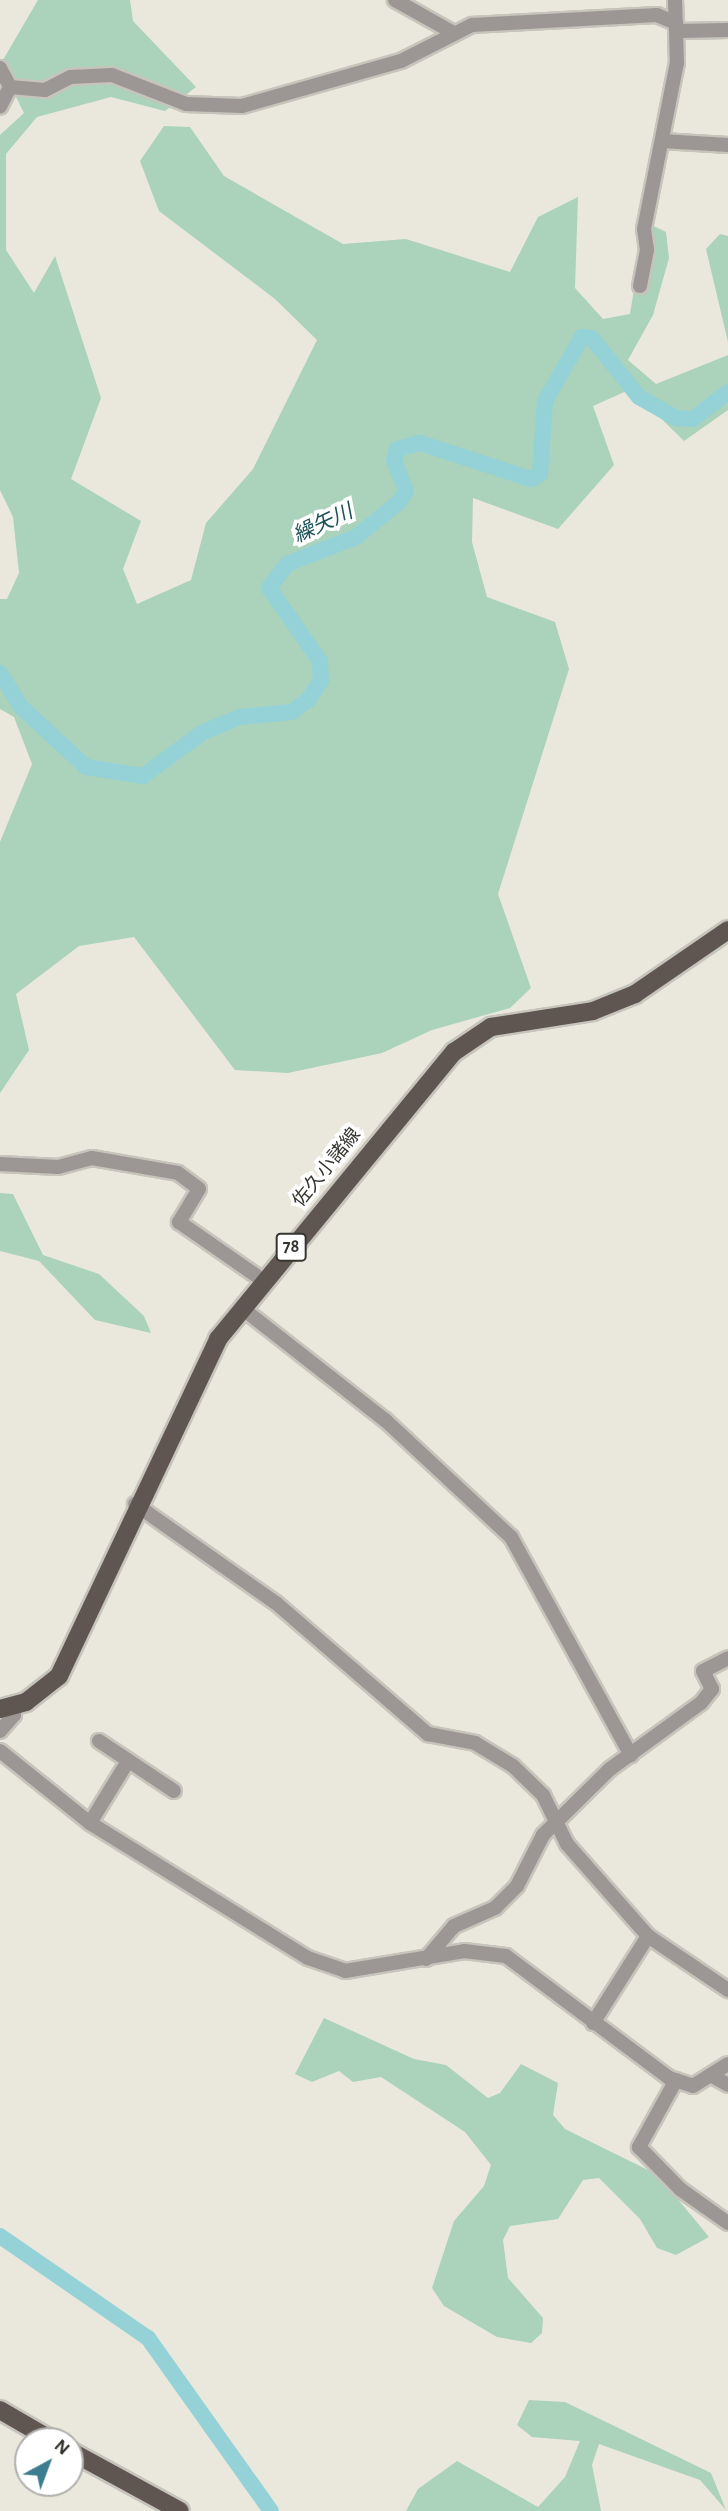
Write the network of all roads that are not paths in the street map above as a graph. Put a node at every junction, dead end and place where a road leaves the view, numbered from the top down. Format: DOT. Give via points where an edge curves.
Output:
graph roads {
  1 [pos="394,0"];
  2 [pos="675,0"];
  3 [pos="678,27"];
  4 [pos="728,30"];
  5 [pos="452,32"];
  6 [pos="0,68"];
  7 [pos="10,87"];
  8 [pos="0,107"];
  9 [pos="662,141"];
  10 [pos="728,145"];
  11 [pos="640,286"];
  12 [pos="728,930"];
  13 [pos="0,1164"];
  14 [pos="264,1282"];
  15 [pos="242,1308"];
  16 [pos="135,1504"];
  17 [pos="728,1658"];
  18 [pos="6,1707"];
  19 [pos="0,1731"];
  20 [pos="99,1741"];
  21 [pos="0,1751"];
  22 [pos="631,1755"];
  23 [pos="128,1761"];
  24 [pos="174,1791"];
  25 [pos="555,1821"];
  26 [pos="90,1823"];
  27 [pos="648,1936"];
  28 [pos="426,1959"];
  29 [pos="728,1990"];
  30 [pos="593,2023"];
  31 [pos="728,2064"];
  32 [pos="712,2076"];
  33 [pos="676,2080"];
  34 [pos="728,2085"];
  35 [pos="728,2223"];
  36 [pos="0,2410"];
  37 [pos="29,2427"];
  38 [pos="84,2459"];
  39 [pos="180,2511"];
  1 -- 5 [label="street"];
  2 -- 3 [label="street"];
  3 -- 4 [label="street"];
  3 -- 5 [label="street" via="657,15 472,25"];
  3 -- 9 [label="street"];
  5 -- 7 [label="street" via="401,61 242,106 186,104 112,75 70,77 45,90"];
  6 -- 7 [label="street"];
  7 -- 8 [label="street"];
  9 -- 10 [label="street"];
  9 -- 11 [label="street" via="643,229"];
  12 -- 14 [label="main road, 佐久小諸線 / 78" via="669,975 614,1003 471,1037 366,1152"];
  13 -- 14 [label="street" via="58,1167 92,1158 178,1172 199,1189 179,1222"];
  14 -- 15 [label="main road, 佐久小諸線 / 78"];
  15 -- 16 [label="main road, 佐久小諸線 / 78" via="201,1368"];
  15 -- 22 [label="street" via="385,1420 511,1537"];
  16 -- 18 [label="main road, 佐久小諸線 / 78" via="59,1676"];
  16 -- 25 [label="street" via="276,1603 428,1734 475,1743 513,1766 543,1795"];
  17 -- 22 [label="street" via="703,1671 712,1689 701,1703"];
  18 -- 19 [label="street" via="14,1715"];
  20 -- 23 [label="street"];
  21 -- 26 [label="street"];
  22 -- 25 [label="street"];
  23 -- 24 [label="street"];
  23 -- 26 [label="street"];
  25 -- 27 [label="street"];
  25 -- 28 [label="street" via="517,1886 495,1908 454,1926"];
  26 -- 28 [label="street" via="308,1958 345,1971"];
  27 -- 29 [label="street"];
  27 -- 30 [label="street"];
  28 -- 30 [label="street" via="480,1950 506,1956"];
  30 -- 33 [label="street"];
  31 -- 32 [label="street"];
  32 -- 33 [label="street" via="693,2086"];
  32 -- 34 [label="street"];
  33 -- 35 [label="street" via="639,2147 680,2189"];
  36 -- 37 [label="main road"];
  38 -- 39 [label="main road"];
}
